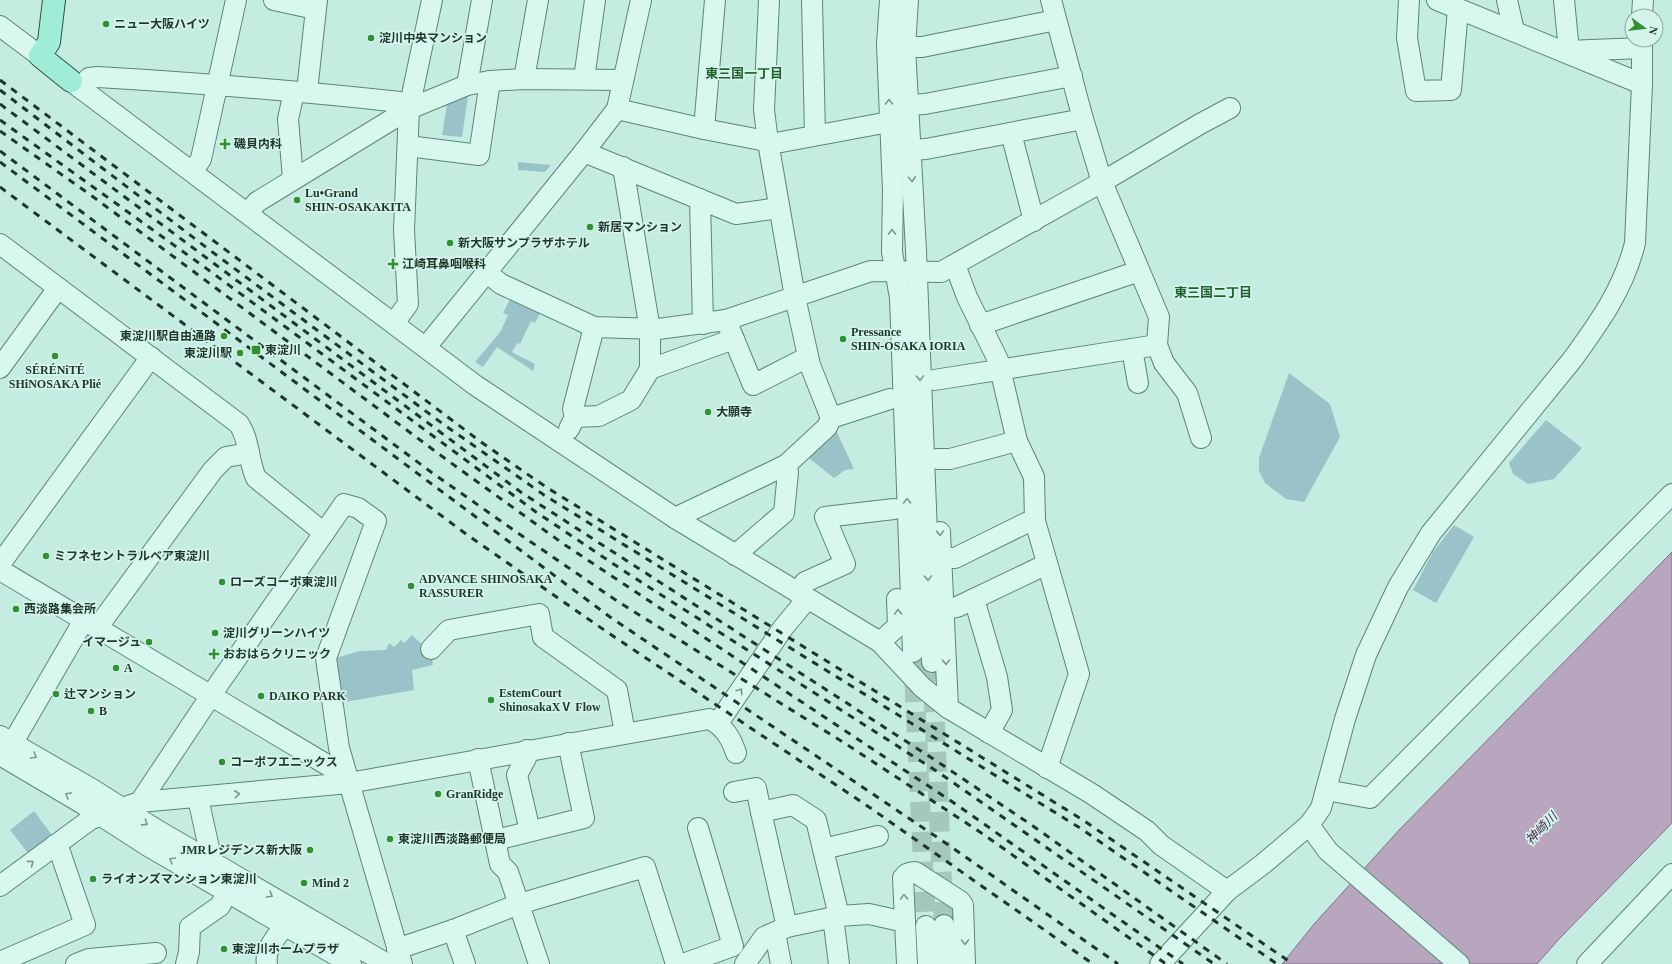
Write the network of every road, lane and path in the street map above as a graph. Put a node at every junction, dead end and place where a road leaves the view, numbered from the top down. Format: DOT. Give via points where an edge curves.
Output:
graph roads {
  1 [pos="54,0"];
  2 [pos="236,0"];
  3 [pos="274,0"];
  4 [pos="432,0"];
  5 [pos="482,0"];
  6 [pos="538,0"];
  7 [pos="595,0"];
  8 [pos="641,0"];
  9 [pos="715,0"];
  10 [pos="769,0"];
  11 [pos="812,0"];
  12 [pos="890,0"];
  13 [pos="908,0"];
  14 [pos="1051,0"];
  15 [pos="1409,0"];
  16 [pos="1437,0"];
  17 [pos="1507,0"];
  18 [pos="1564,0"];
  19 [pos="316,4"];
  20 [pos="1458,9"];
  21 [pos="1056,20"];
  22 [pos="0,26"];
  23 [pos="1514,31"];
  24 [pos="1624,46"];
  25 [pos="905,47"];
  26 [pos="1642,48"];
  27 [pos="1565,51"];
  28 [pos="40,56"];
  29 [pos="1072,76"];
  30 [pos="524,79"];
  31 [pos="584,79"];
  32 [pos="623,80"];
  33 [pos="490,81"];
  34 [pos="76,84"];
  35 [pos="1642,84"];
  36 [pos="217,85"];
  37 [pos="468,85"];
  38 [pos="300,91"];
  39 [pos="908,105"];
  40 [pos="1230,108"];
  41 [pos="409,109"];
  42 [pos="617,109"];
  43 [pos="1083,119"];
  44 [pos="889,122"];
  45 [pos="704,129"];
  46 [pos="1011,133"];
  47 [pos="815,136"];
  48 [pos="768,142"];
  49 [pos="408,146"];
  50 [pos="910,150"];
  51 [pos="584,152"];
  52 [pos="623,167"];
  53 [pos="193,171"];
  54 [pos="293,179"];
  55 [pos="1102,182"];
  56 [pos="700,199"];
  57 [pos="779,208"];
  58 [pos="248,213"];
  59 [pos="1034,221"];
  60 [pos="0,244"];
  61 [pos="954,265"];
  62 [pos="1139,271"];
  63 [pos="486,272"];
  64 [pos="893,272"];
  65 [pos="917,272"];
  66 [pos="58,288"];
  67 [pos="795,297"];
  68 [pos="726,320"];
  69 [pos="394,323"];
  70 [pos="703,324"];
  71 [pos="980,325"];
  72 [pos="594,327"];
  73 [pos="650,330"];
  74 [pos="734,339"];
  75 [pos="1157,346"];
  76 [pos="426,347"];
  77 [pos="1132,349"];
  78 [pos="151,357"];
  79 [pos="808,357"];
  80 [pos="0,368"];
  81 [pos="650,370"];
  82 [pos="1001,371"];
  83 [pos="934,380"];
  84 [pos="1138,383"];
  85 [pos="890,399"];
  86 [pos="575,417"];
  87 [pos="831,418"];
  88 [pos="1200,438"];
  89 [pos="1017,441"];
  90 [pos="562,443"];
  91 [pos="249,453"];
  92 [pos="937,459"];
  93 [pos="786,465"];
  94 [pos="1672,494"];
  95 [pos="894,509"];
  96 [pos="675,518"];
  97 [pos="1036,521"];
  98 [pos="324,532"];
  99 [pos="736,555"];
  100 [pos="942,558"];
  101 [pos="0,564"];
  102 [pos="1047,564"];
  103 [pos="0,570"];
  104 [pos="802,596"];
  105 [pos="974,600"];
  106 [pos="944,609"];
  107 [pos="90,624"];
  108 [pos="880,642"];
  109 [pos="431,649"];
  110 [pos="913,652"];
  111 [pos="932,662"];
  112 [pos="211,696"];
  113 [pos="948,708"];
  114 [pos="718,723"];
  115 [pos="625,733"];
  116 [pos="989,733"];
  117 [pos="568,743"];
  118 [pos="4,745"];
  119 [pos="527,750"];
  120 [pos="736,753"];
  121 [pos="478,759"];
  122 [pos="1047,768"];
  123 [pos="349,783"];
  124 [pos="1326,790"];
  125 [pos="734,792"];
  126 [pos="198,798"];
  127 [pos="132,805"];
  128 [pos="761,812"];
  129 [pos="101,816"];
  130 [pos="1309,825"];
  131 [pos="698,828"];
  132 [pos="530,831"];
  133 [pos="878,836"];
  134 [pos="496,840"];
  135 [pos="55,846"];
  136 [pos="823,849"];
  137 [pos="212,862"];
  138 [pos="1672,874"];
  139 [pos="0,886"];
  140 [pos="1227,891"];
  141 [pos="227,893"];
  142 [pos="519,904"];
  143 [pos="836,916"];
  144 [pos="905,922"];
  145 [pos="284,926"];
  146 [pos="454,930"];
  147 [pos="781,930"];
  148 [pos="156,954"];
  149 [pos="395,959"];
  150 [pos="0,962"];
  151 [pos="76,964"];
  152 [pos="186,964"];
  153 [pos="267,964"];
  154 [pos="351,964"];
  155 [pos="465,964"];
  156 [pos="539,964"];
  157 [pos="676,964"];
  158 [pos="683,964"];
  159 [pos="745,964"];
  160 [pos="781,964"];
  161 [pos="839,964"];
  162 [pos="906,964"];
  163 [pos="928,964"];
  164 [pos="946,964"];
  165 [pos="965,964"];
  166 [pos="1160,964"];
  167 [pos="1459,964"];
  168 [pos="1586,964"];
  1 -- 28 [label="main road" via="49,42"];
  2 -- 36 [label="street"];
  3 -- 19 [label="street"];
  4 -- 41 [label="street"];
  5 -- 37 [label="street"];
  6 -- 30 [label="street"];
  7 -- 31 [label="street"];
  8 -- 32 [label="street"];
  9 -- 45 [label="street"];
  10 -- 48 [label="street" via="764,110"];
  11 -- 47 [label="street"];
  44 -- 12 [label="street, one-way"];
  13 -- 25 [label="street"];
  14 -- 21 [label="street"];
  15 -- 20 [label="street" via="1407,38 1416,91 1451,90"];
  16 -- 20 [label="street"];
  17 -- 23 [label="street"];
  18 -- 27 [label="street"];
  19 -- 38 [label="street"];
  20 -- 23 [label="street"];
  21 -- 25 [label="street" via="922,47"];
  21 -- 29 [label="street"];
  22 -- 28 [label="street"];
  23 -- 27 [label="street"];
  24 -- 27 [label="street"];
  25 -- 39 [label="street"];
  26 -- 35 [label="street"];
  27 -- 35 [label="street"];
  28 -- 34 [label="main road"];
  29 -- 39 [label="street"];
  29 -- 43 [label="street"];
  30 -- 31 [label="street"];
  30 -- 33 [label="street"];
  31 -- 32 [label="street"];
  32 -- 42 [label="street"];
  33 -- 37 [label="street"];
  33 -- 49 [label="street" via="479,156"];
  34 -- 36 [label="street" via="88,78 98,77"];
  34 -- 53 [label="street"];
  35 -- 124 [label="street" via="1635,243 1631,261 1618,293 1572,360 1431,533 1398,587 1366,655"];
  36 -- 38 [label="street"];
  36 -- 53 [label="street" via="201,159"];
  37 -- 41 [label="street"];
  38 -- 41 [label="street" via="400,102"];
  38 -- 54 [label="street" via="288,119"];
  39 -- 50 [label="street"];
  40 -- 55 [label="street"];
  41 -- 49 [label="street"];
  41 -- 54 [label="street"];
  42 -- 45 [label="street"];
  42 -- 51 [label="street"];
  43 -- 46 [label="street"];
  43 -- 55 [label="street"];
  44 -- 47 [label="street"];
  64 -- 44 [label="street, one-way" via="893,191"];
  45 -- 48 [label="street"];
  46 -- 50 [label="street"];
  46 -- 59 [label="street"];
  47 -- 48 [label="street" via="776,143"];
  48 -- 57 [label="street"];
  49 -- 69 [label="street" via="404,230 408,304"];
  50 -- 65 [label="street, one-way"];
  51 -- 52 [label="street"];
  51 -- 63 [label="street"];
  52 -- 56 [label="street"];
  52 -- 73 [label="street"];
  53 -- 58 [label="street"];
  54 -- 58 [label="street" via="258,202"];
  55 -- 59 [label="street"];
  55 -- 62 [label="street"];
  56 -- 57 [label="street" via="736,214"];
  56 -- 70 [label="street"];
  57 -- 67 [label="street"];
  58 -- 69 [label="street"];
  59 -- 61 [label="street"];
  60 -- 66 [label="street"];
  61 -- 65 [label="street" via="941,272"];
  61 -- 71 [label="street"];
  62 -- 71 [label="street"];
  62 -- 75 [label="street" via="1158,318"];
  63 -- 72 [label="street" via="500,284"];
  63 -- 76 [label="street"];
  64 -- 65 [label="street"];
  64 -- 67 [label="street" via="871,271"];
  64 -- 85 [label="street" via="887,299"];
  110 -- 64 [label="street, one-way" via="900,298"];
  65 -- 83 [label="street" via="928,297"];
  65 -- 111 [label="street, one-way"];
  66 -- 78 [label="street"];
  66 -- 80 [label="street"];
  67 -- 68 [label="street"];
  67 -- 79 [label="street"];
  68 -- 70 [label="street"];
  68 -- 74 [label="street"];
  69 -- 76 [label="street"];
  70 -- 73 [label="street"];
  71 -- 82 [label="street"];
  72 -- 73 [label="street"];
  72 -- 86 [label="street" via="574,410"];
  73 -- 81 [label="street"];
  74 -- 79 [label="street" via="753,385"];
  74 -- 81 [label="street"];
  75 -- 77 [label="street"];
  75 -- 88 [label="street" via="1164,363 1187,393"];
  76 -- 90 [label="street" via="475,385"];
  77 -- 82 [label="street"];
  77 -- 84 [label="street"];
  78 -- 91 [label="street" via="239,424 246,437"];
  78 -- 101 [label="street"];
  79 -- 87 [label="street"];
  81 -- 86 [label="street" via="631,400 599,416"];
  82 -- 83 [label="street"];
  82 -- 89 [label="street"];
  83 -- 92 [label="street"];
  85 -- 87 [label="street"];
  85 -- 95 [label="street"];
  86 -- 90 [label="street"];
  87 -- 93 [label="street" via="827,427"];
  89 -- 92 [label="street" via="950,459"];
  89 -- 97 [label="street" via="1034,477"];
  90 -- 96 [label="street"];
  91 -- 98 [label="street" via="253,473 259,482"];
  91 -- 107 [label="street" via="226,457 213,470"];
  92 -- 100 [label="street, one-way"];
  93 -- 96 [label="street"];
  93 -- 99 [label="street" via="788,472 784,513"];
  94 -- 124 [label="street" via="1370,798"];
  95 -- 104 [label="street" via="825,517 845,564 805,582"];
  108 -- 95 [label="street, one-way" via="898,626"];
  96 -- 99 [label="street"];
  97 -- 100 [label="street" via="1026,523 955,558"];
  97 -- 102 [label="street"];
  98 -- 112 [label="street"];
  98 -- 123 [label="street" via="344,504 358,508 376,521 326,658 339,748"];
  99 -- 104 [label="street"];
  100 -- 106 [label="street"];
  102 -- 105 [label="street"];
  102 -- 122 [label="street" via="1078,674"];
  103 -- 107 [label="street"];
  104 -- 108 [label="street"];
  114 -- 104 [label="street, one-way"];
  105 -- 106 [label="street"];
  105 -- 116 [label="street" via="997,677 1002,710"];
  106 -- 113 [label="street, one-way"];
  107 -- 112 [label="street"];
  107 -- 118 [label="street"];
  108 -- 113 [label="street" via="922,687"];
  109 -- 115 [label="street" via="449,630 539,614 543,637 617,690"];
  112 -- 123 [label="street" via="329,766"];
  112 -- 127 [label="street"];
  113 -- 116 [label="street"];
  114 -- 115 [label="street" via="709,718"];
  114 -- 120 [label="street" via="732,740"];
  115 -- 117 [label="street"];
  116 -- 122 [label="street"];
  117 -- 119 [label="street"];
  117 -- 132 [label="street" via="584,818"];
  118 -- 127 [label="street, one-way"];
  129 -- 118 [label="street, one-way"];
  119 -- 121 [label="street"];
  119 -- 132 [label="street" via="526,758 517,775"];
  121 -- 123 [label="street"];
  121 -- 134 [label="street"];
  122 -- 140 [label="street" via="1141,827 1161,845"];
  126 -- 123 [label="street, one-way"];
  123 -- 149 [label="street"];
  124 -- 130 [label="street" via="1321,808"];
  125 -- 128 [label="street" via="756,788"];
  126 -- 127 [label="street"];
  126 -- 137 [label="street"];
  127 -- 129 [label="street"];
  127 -- 137 [label="street, one-way"];
  128 -- 136 [label="street" via="793,805 816,820"];
  128 -- 147 [label="street"];
  129 -- 135 [label="street" via="90,819"];
  141 -- 129 [label="street, one-way"];
  130 -- 140 [label="street"];
  130 -- 167 [label="street" via="1328,851"];
  131 -- 158 [label="street" via="733,946"];
  132 -- 134 [label="street"];
  133 -- 136 [label="street"];
  134 -- 142 [label="street" via="500,864 508,872"];
  139 -- 135 [label="street, one-way"];
  135 -- 150 [label="street" via="60,852 85,925"];
  136 -- 143 [label="street"];
  137 -- 149 [label="street, one-way"];
  138 -- 168 [label="street"];
  140 -- 166 [label="street"];
  141 -- 145 [label="street"];
  141 -- 152 [label="street" via="220,906 190,927"];
  142 -- 146 [label="street"];
  142 -- 156 [label="street"];
  142 -- 157 [label="street" via="645,866"];
  143 -- 144 [label="street" via="869,914"];
  143 -- 147 [label="street"];
  143 -- 161 [label="street"];
  144 -- 162 [label="street"];
  144 -- 165 [label="street, one-way" via="903,878 905,874 915,872 963,905"];
  145 -- 153 [label="street" via="267,951"];
  145 -- 154 [label="street"];
  146 -- 149 [label="street"];
  146 -- 155 [label="street"];
  147 -- 159 [label="street" via="764,937"];
  147 -- 160 [label="street"];
  148 -- 151 [label="street" via="89,959"];
  163 -- 164 [label="street" via="935,926"];
}
